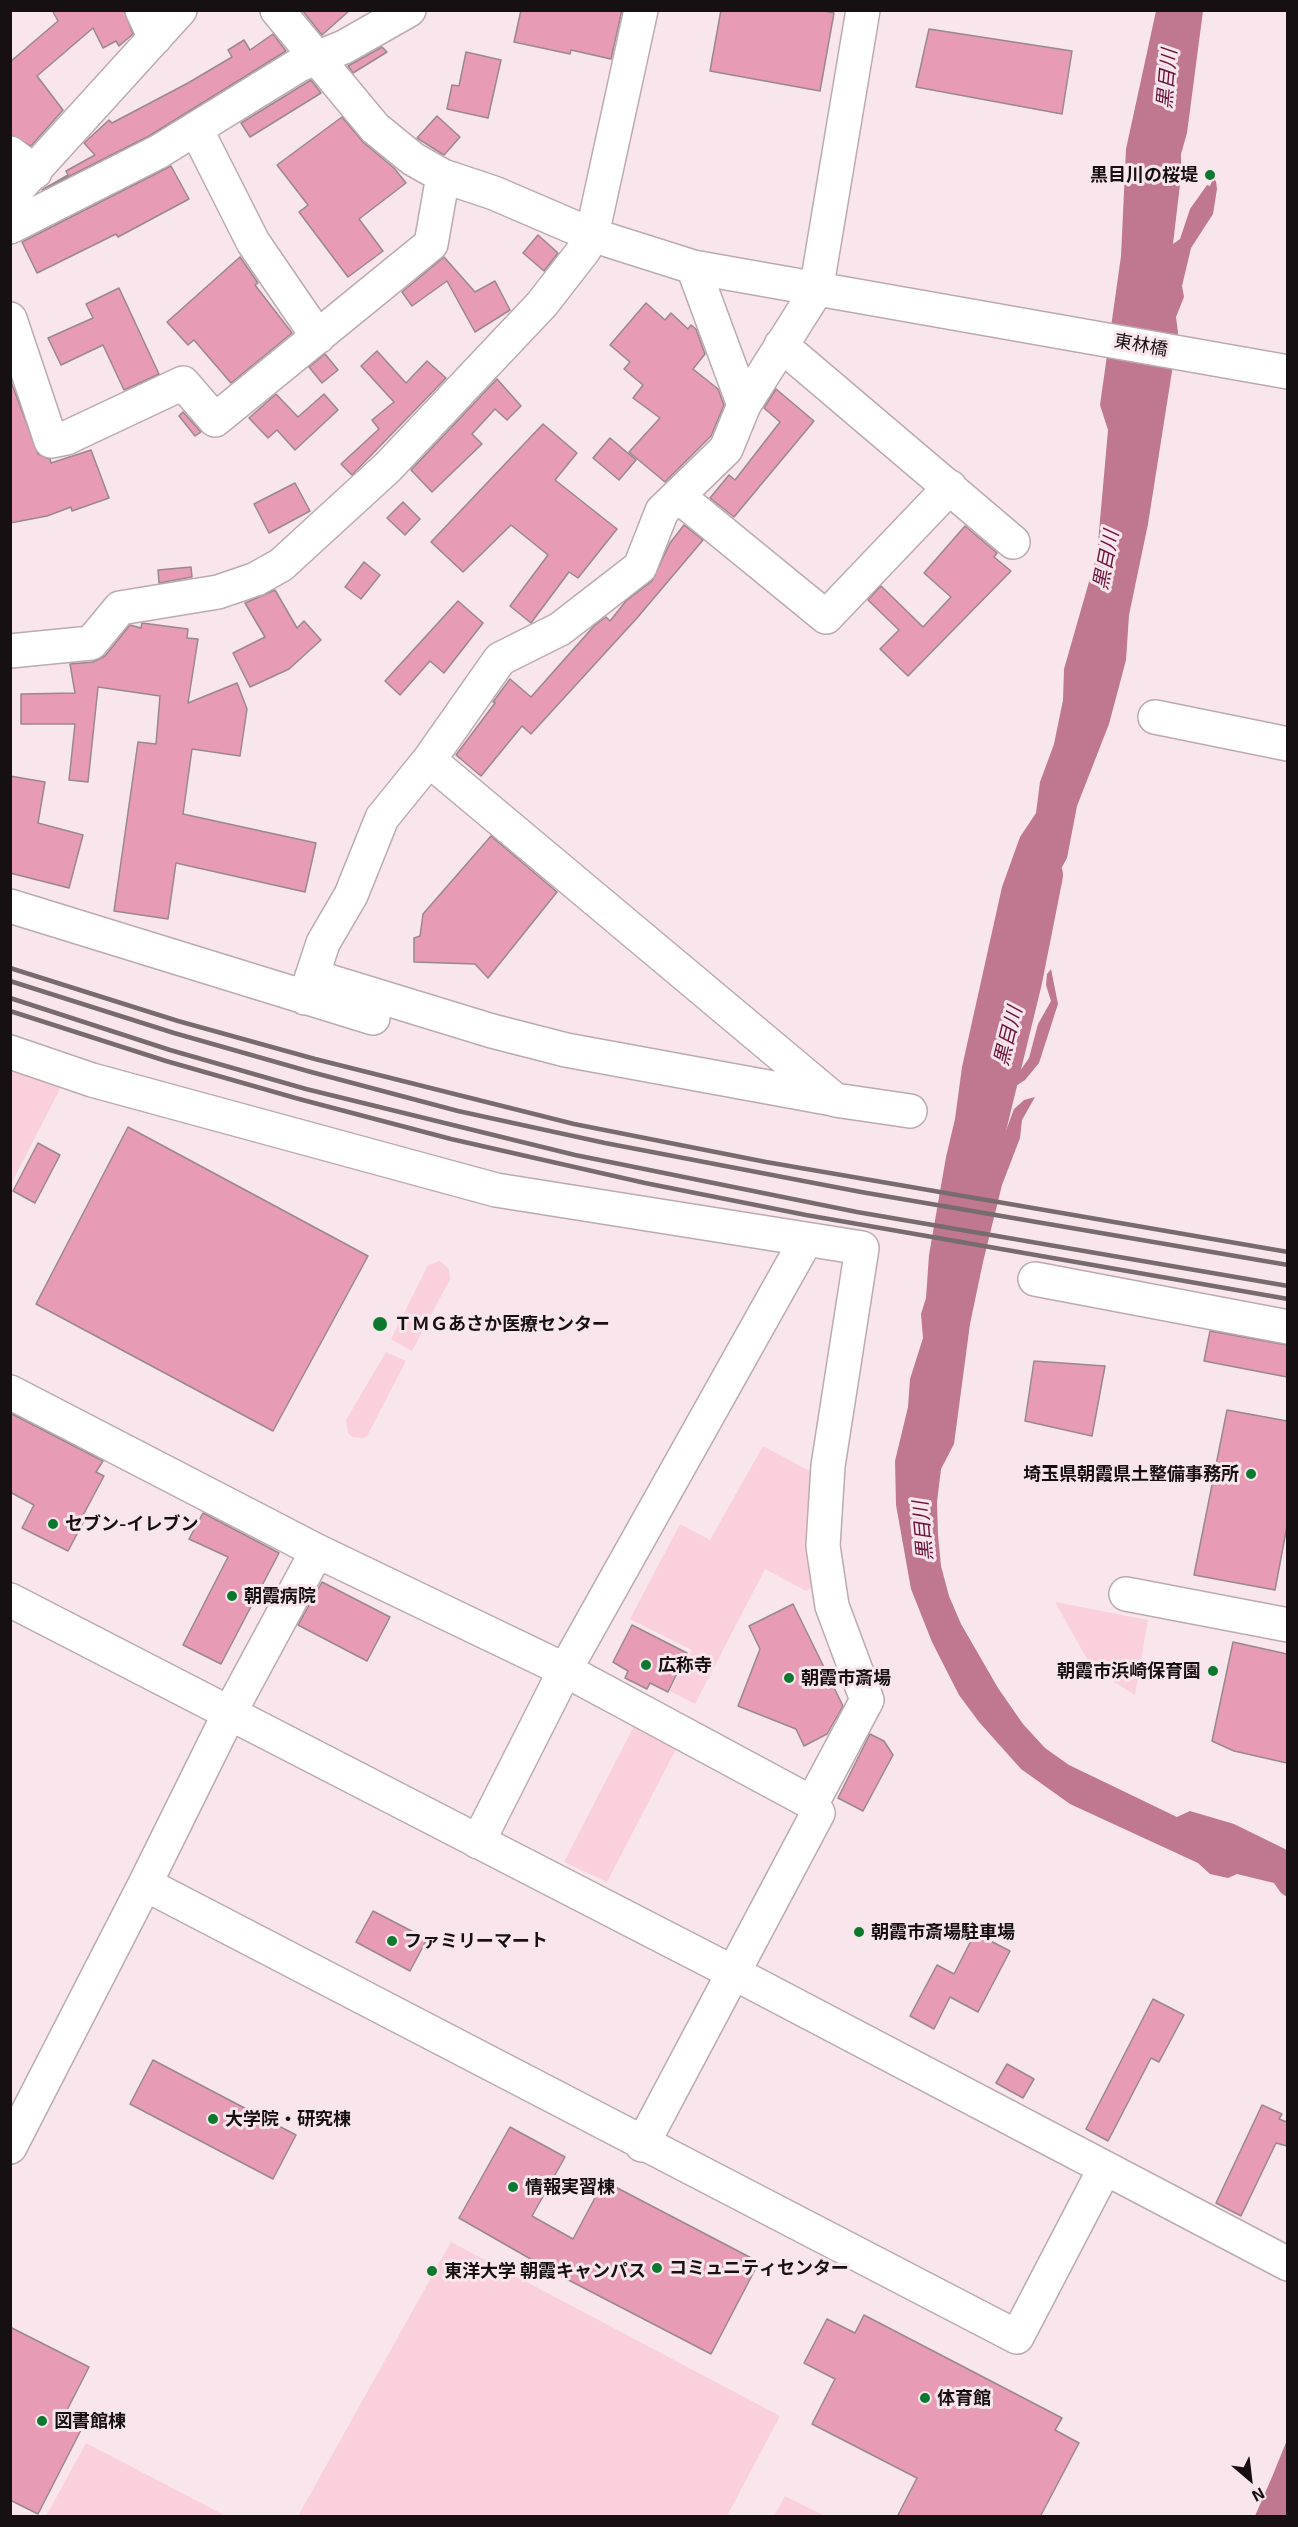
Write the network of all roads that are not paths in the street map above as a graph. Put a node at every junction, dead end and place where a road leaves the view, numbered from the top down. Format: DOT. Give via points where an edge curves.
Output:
graph roads {
  1 [pos="180,10"];
  2 [pos="277,10"];
  3 [pos="409,10"];
  4 [pos="641,10"];
  5 [pos="863,10"];
  6 [pos="148,24"];
  7 [pos="317,57"];
  8 [pos="196,129"];
  9 [pos="23,163"];
  10 [pos="443,177"];
  11 [pos="10,196"];
  12 [pos="10,227"];
  13 [pos="592,235"];
  14 [pos="693,267"];
  15 [pos="816,291"];
  16 [pos="10,319"];
  17 [pos="318,337"];
  18 [pos="781,345"];
  19 [pos="1287,372"];
  20 [pos="744,405"];
  21 [pos="950,487"];
  22 [pos="678,496"];
  23 [pos="1013,542"];
  24 [pos="10,651"];
  25 [pos="1155,717"];
  26 [pos="1287,744"];
  27 [pos="429,760"];
  28 [pos="10,906"];
  29 [pos="308,987"];
  30 [pos="438,1037"];
  31 [pos="10,1052"];
  32 [pos="835,1100"];
  33 [pos="910,1111"];
  34 [pos="806,1240"];
  35 [pos="1035,1279"];
  36 [pos="1287,1327"];
  37 [pos="10,1392"];
  38 [pos="317,1551"];
  39 [pos="1126,1594"];
  40 [pos="10,1600"];
  41 [pos="1287,1625"];
  42 [pos="565,1670"];
  43 [pos="230,1712"];
  44 [pos="812,1803"];
  45 [pos="478,1842"];
  46 [pos="145,1884"];
  47 [pos="732,1972"];
  48 [pos="642,2145"];
  49 [pos="10,2147"];
  50 [pos="1105,2168"];
  51 [pos="1287,2264"];
  1 -- 6 [label="street"];
  2 -- 7 [label="street, 東林橋"];
  3 -- 7 [label="street" via="344,47"];
  4 -- 13 [label="street"];
  5 -- 15 [label="street"];
  6 -- 9 [label="street"];
  7 -- 8 [label="street"];
  7 -- 10 [label="street, 東林橋" via="375,128"];
  8 -- 12 [label="street" via="100,183"];
  8 -- 17 [label="street" via="253,242"];
  9 -- 11 [label="street"];
  10 -- 13 [label="street, 東林橋" via="494,193"];
  10 -- 17 [label="street" via="431,244"];
  13 -- 14 [label="street, 東林橋"];
  13 -- 24 [label="street" via="542,304 493,358 388,467 281,565 256,579 218,592 120,608 92,643"];
  14 -- 15 [label="street, 東林橋"];
  14 -- 20 [label="street"];
  15 -- 18 [label="street"];
  15 -- 19 [label="street, 東林橋"];
  16 -- 17 [label="street" via="51,441 66,438 183,383 215,420"];
  18 -- 20 [label="street"];
  18 -- 21 [label="street"];
  20 -- 22 [label="street" via="726,449"];
  21 -- 22 [label="street" via="826,617"];
  21 -- 23 [label="street"];
  22 -- 27 [label="street" via="662,511 640,567 560,629 500,659"];
  25 -- 26 [label="street"];
  27 -- 29 [label="street" via="382,818 351,895 322,943"];
  27 -- 32 [label="street"];
  28 -- 29 [label="street"];
  29 -- 30 [label="street"];
  29 -- 32 [label="street" via="566,1050"];
  31 -- 34 [label="street" via="92,1080 496,1190"];
  32 -- 33 [label="street"];
  34 -- 42 [label="street"];
  34 -- 44 [label="street" via="862,1248 828,1466 823,1546 832,1606 867,1700"];
  35 -- 36 [label="street"];
  37 -- 38 [label="street"];
  38 -- 42 [label="street"];
  38 -- 43 [label="street"];
  39 -- 41 [label="street"];
  40 -- 43 [label="street"];
  42 -- 44 [label="street"];
  42 -- 45 [label="street"];
  43 -- 45 [label="street"];
  43 -- 46 [label="street"];
  44 -- 47 [label="street" via="818,1813"];
  45 -- 47 [label="street"];
  46 -- 48 [label="street"];
  46 -- 49 [label="street"];
  47 -- 48 [label="street"];
  47 -- 50 [label="street"];
  48 -- 50 [label="street" via="1017,2337"];
  50 -- 51 [label="street"];
}
